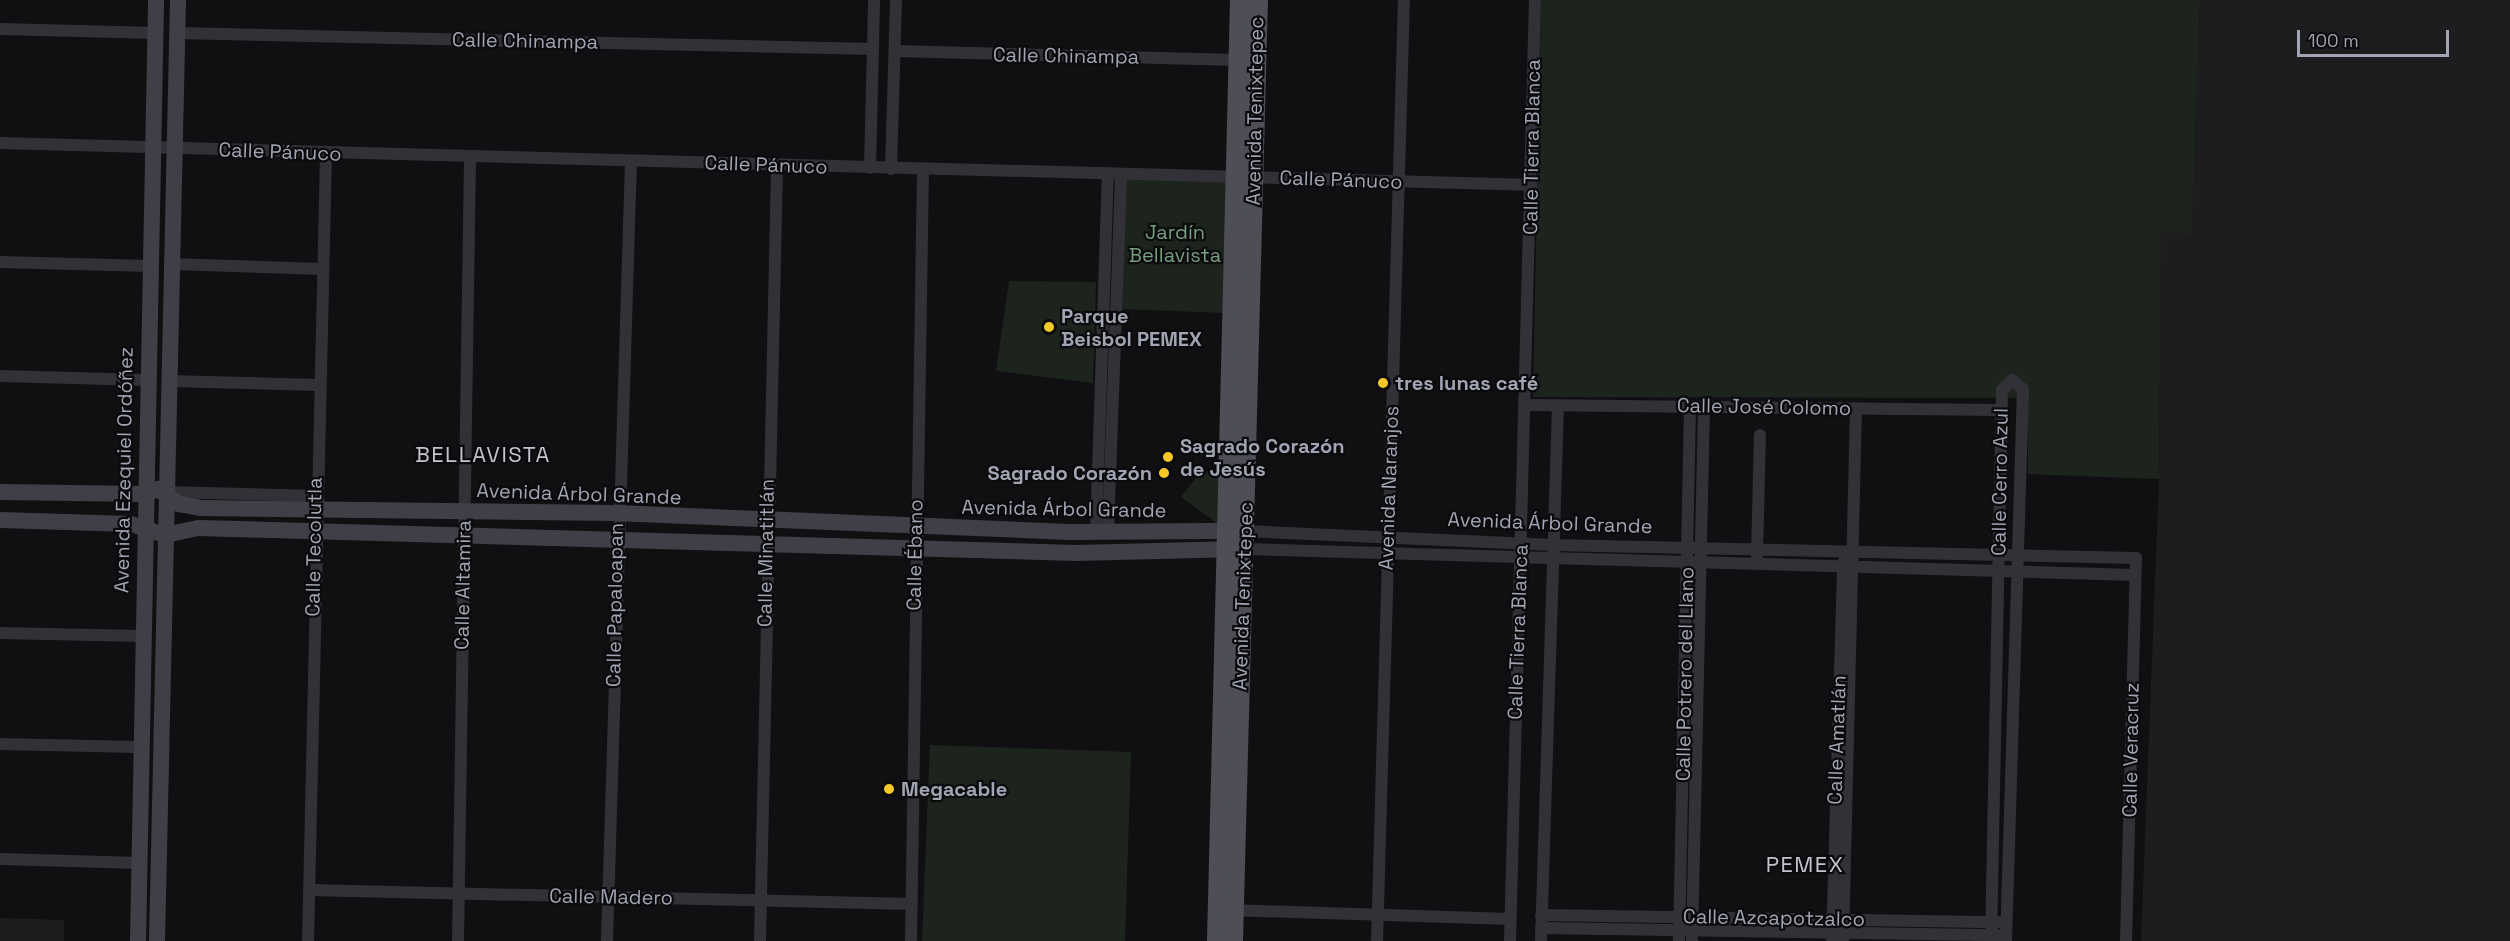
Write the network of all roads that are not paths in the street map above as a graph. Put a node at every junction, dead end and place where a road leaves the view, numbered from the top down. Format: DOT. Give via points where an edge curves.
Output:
graph roads {
  1 [pos="156,0"];
  2 [pos="178,0"];
  3 [pos="874,0"];
  4 [pos="897,0"];
  5 [pos="1240,0"];
  6 [pos="1258,0"];
  7 [pos="1404,0"];
  8 [pos="1535,0"];
  9 [pos="0,29"];
  10 [pos="156,33"];
  11 [pos="177,33"];
  12 [pos="873,49"];
  13 [pos="895,51"];
  14 [pos="1238,60"];
  15 [pos="0,143"];
  16 [pos="153,147"];
  17 [pos="174,148"];
  18 [pos="326,154"];
  19 [pos="470,157"];
  20 [pos="631,162"];
  21 [pos="777,166"];
  22 [pos="870,168"];
  23 [pos="891,169"];
  24 [pos="923,170"];
  25 [pos="1108,174"];
  26 [pos="1121,175"];
  27 [pos="1244,178"];
  28 [pos="1398,182"];
  29 [pos="1531,185"];
  30 [pos="0,262"];
  31 [pos="171,264"];
  32 [pos="150,266"];
  33 [pos="322,269"];
  34 [pos="0,376"];
  35 [pos="147,380"];
  36 [pos="168,381"];
  37 [pos="318,385"];
  38 [pos="1527,405"];
  39 [pos="1558,405"];
  40 [pos="1690,406"];
  41 [pos="1704,407"];
  42 [pos="1856,408"];
  43 [pos="2001,410"];
  44 [pos="1760,435"];
  45 [pos="1688,480"];
  46 [pos="1702,480"];
  47 [pos="2000,489"];
  48 [pos="2019,489"];
  49 [pos="0,492"];
  50 [pos="166,492"];
  51 [pos="144,494"];
  52 [pos="315,503"];
  53 [pos="464,511"];
  54 [pos="616,513"];
  55 [pos="1999,514"];
  56 [pos="2019,515"];
  57 [pos="0,520"];
  58 [pos="766,523"];
  59 [pos="915,527"];
  60 [pos="144,528"];
  61 [pos="1102,531"];
  62 [pos="314,533"];
  63 [pos="165,535"];
  64 [pos="464,537"];
  65 [pos="1388,538"];
  66 [pos="616,539"];
  67 [pos="1225,540"];
  68 [pos="1245,540"];
  69 [pos="765,543"];
  70 [pos="1520,544"];
  71 [pos="1553,545"];
  72 [pos="915,548"];
  73 [pos="1687,548"];
  74 [pos="1701,549"];
  75 [pos="1851,549"];
  76 [pos="1757,550"];
  77 [pos="1388,554"];
  78 [pos="1998,555"];
  79 [pos="2018,556"];
  80 [pos="2136,558"];
  81 [pos="1520,560"];
  82 [pos="1553,561"];
  83 [pos="1687,564"];
  84 [pos="1700,564"];
  85 [pos="1757,566"];
  86 [pos="1842,567"];
  87 [pos="1855,568"];
  88 [pos="1998,572"];
  89 [pos="2017,572"];
  90 [pos="2135,575"];
  91 [pos="0,633"];
  92 [pos="141,636"];
  93 [pos="1230,725"];
  94 [pos="160,738"];
  95 [pos="0,744"];
  96 [pos="138,747"];
  97 [pos="1995,752"];
  98 [pos="2012,752"];
  99 [pos="159,761"];
  100 [pos="0,860"];
  101 [pos="140,863"];
  102 [pos="309,890"];
  103 [pos="459,893"];
  104 [pos="609,897"];
  105 [pos="761,901"];
  106 [pos="912,904"];
  107 [pos="1226,910"];
  108 [pos="1377,915"];
  109 [pos="1542,915"];
  110 [pos="1680,917"];
  111 [pos="1693,917"];
  112 [pos="1510,919"];
  113 [pos="1838,919"];
  114 [pos="1991,922"];
  115 [pos="1541,928"];
  116 [pos="2006,933"];
  117 [pos="1679,935"];
  118 [pos="1692,936"];
  119 [pos="1837,937"];
  120 [pos="1991,938"];
  121 [pos="138,941"];
  122 [pos="156,941"];
  123 [pos="308,941"];
  124 [pos="458,941"];
  125 [pos="607,941"];
  126 [pos="760,941"];
  127 [pos="911,941"];
  128 [pos="1217,941"];
  129 [pos="1233,941"];
  130 [pos="1377,941"];
  131 [pos="1510,941"];
  132 [pos="1541,941"];
  133 [pos="2126,941"];
  1 -- 10 [label="street, Avenida Ezequiel Ordóñez"];
  2 -- 11 [label="street"];
  3 -- 12 [label="street"];
  4 -- 13 [label="street"];
  5 -- 14 [label="main road, Avenida Tenixtepec"];
  6 -- 27 [label="main road, Avenida Tenixtepec"];
  7 -- 28 [label="street, Avenida Naranjos"];
  8 -- 29 [label="street, Calle Tierra Blanca"];
  9 -- 10 [label="street"];
  10 -- 16 [label="street, Avenida Ezequiel Ordóñez"];
  11 -- 12 [label="street, Calle Chinampa"];
  11 -- 17 [label="street"];
  12 -- 22 [label="street"];
  13 -- 14 [label="street, Calle Chinampa"];
  13 -- 23 [label="street"];
  14 -- 27 [label="main road, Avenida Tenixtepec"];
  15 -- 16 [label="street, Calle Pánuco"];
  16 -- 17 [label="street, Calle Pánuco"];
  16 -- 32 [label="street, Avenida Ezequiel Ordóñez"];
  17 -- 18 [label="street, Calle Pánuco"];
  17 -- 31 [label="street"];
  18 -- 19 [label="street, Calle Pánuco"];
  18 -- 33 [label="street, Calle Tecolutla"];
  19 -- 20 [label="street, Calle Pánuco"];
  19 -- 53 [label="street, Calle Altamira"];
  20 -- 21 [label="street, Calle Pánuco"];
  20 -- 54 [label="street, Calle Papaloapan"];
  21 -- 22 [label="street, Calle Pánuco"];
  21 -- 58 [label="street, Calle Minatitlán"];
  22 -- 23 [label="street, Calle Pánuco"];
  23 -- 24 [label="street, Calle Pánuco"];
  24 -- 25 [label="street, Calle Pánuco"];
  24 -- 59 [label="street, Calle Ébano"];
  25 -- 26 [label="street, Calle Pánuco"];
  25 -- 61 [label="street"];
  26 -- 27 [label="street, Calle Pánuco"];
  26 -- 61 [label="street"];
  27 -- 28 [label="street, Calle Pánuco"];
  27 -- 67 [label="main road, Avenida Tenixtepec"];
  27 -- 68 [label="main road, Avenida Tenixtepec"];
  28 -- 29 [label="street, Calle Pánuco"];
  28 -- 65 [label="street, Avenida Naranjos"];
  29 -- 38 [label="street, Calle Tierra Blanca"];
  30 -- 32 [label="street"];
  31 -- 33 [label="street"];
  31 -- 36 [label="street"];
  32 -- 35 [label="street, Avenida Ezequiel Ordóñez"];
  33 -- 37 [label="street, Calle Tecolutla"];
  34 -- 35 [label="street"];
  35 -- 51 [label="street, Avenida Ezequiel Ordóñez"];
  36 -- 37 [label="street"];
  36 -- 50 [label="street"];
  37 -- 52 [label="street, Calle Tecolutla"];
  38 -- 39 [label="street, Calle José Colomo"];
  38 -- 70 [label="street, Calle Tierra Blanca"];
  39 -- 40 [label="street, Calle José Colomo"];
  39 -- 71 [label="street"];
  40 -- 41 [label="street, Calle José Colomo"];
  40 -- 45 [label="street, Calle Potrero del Llano"];
  41 -- 42 [label="street, Calle José Colomo"];
  41 -- 46 [label="street, Calle Potrero del Llano"];
  42 -- 43 [label="street, Calle José Colomo"];
  42 -- 75 [label="street, Calle Amatlán"];
  43 -- 47 [label="street, Calle Cerro Azul"];
  43 -- 48 [label="street, Calle Cerro Azul" via="2005,383 2019,382"];
  44 -- 76 [label="street"];
  45 -- 46 [label="street"];
  45 -- 73 [label="street, Calle Potrero del Llano"];
  46 -- 74 [label="street, Calle Potrero del Llano"];
  47 -- 48 [label="street"];
  47 -- 55 [label="street, Calle Cerro Azul"];
  48 -- 56 [label="street, Calle Cerro Azul"];
  49 -- 51 [label="street"];
  50 -- 51 [label="street" via="150,489"];
  50 -- 52 [label="street, Avenida Árbol Grande" via="190,507"];
  50 -- 63 [label="street"];
  51 -- 60 [label="street, Avenida Ezequiel Ordóñez"];
  52 -- 53 [label="street, Avenida Árbol Grande"];
  52 -- 62 [label="street, Calle Tecolutla"];
  53 -- 54 [label="street, Avenida Árbol Grande"];
  53 -- 64 [label="street, Calle Altamira"];
  54 -- 58 [label="street, Avenida Árbol Grande"];
  54 -- 66 [label="street, Calle Papaloapan"];
  55 -- 56 [label="street"];
  55 -- 78 [label="street, Calle Cerro Azul"];
  56 -- 79 [label="street, Calle Cerro Azul"];
  57 -- 60 [label="street, Avenida Árbol Grande"];
  58 -- 59 [label="street, Avenida Árbol Grande"];
  58 -- 69 [label="street, Calle Minatitlán"];
  59 -- 61 [label="street, Avenida Árbol Grande"];
  59 -- 72 [label="street, Calle Ébano"];
  60 -- 63 [label="street, Avenida Árbol Grande"];
  60 -- 92 [label="street, Avenida Ezequiel Ordóñez"];
  61 -- 67 [label="street, Avenida Árbol Grande"];
  62 -- 63 [label="street, Avenida Árbol Grande" via="200,528"];
  62 -- 64 [label="street, Avenida Árbol Grande"];
  62 -- 102 [label="street, Calle Tecolutla"];
  63 -- 94 [label="street"];
  64 -- 66 [label="street, Avenida Árbol Grande"];
  64 -- 103 [label="street, Calle Altamira"];
  65 -- 68 [label="street, Avenida Árbol Grande"];
  65 -- 70 [label="street, Avenida Árbol Grande"];
  65 -- 77 [label="street, Avenida Naranjos"];
  66 -- 69 [label="street, Avenida Árbol Grande"];
  66 -- 104 [label="street, Calle Papaloapan"];
  67 -- 68 [label="street, Avenida Árbol Grande"];
  67 -- 72 [label="street, Avenida Árbol Grande"];
  67 -- 93 [label="main road, Avenida Tenixtepec"];
  68 -- 77 [label="street, Avenida Árbol Grande"];
  68 -- 93 [label="main road, Avenida Tenixtepec"];
  69 -- 72 [label="street, Avenida Árbol Grande"];
  69 -- 105 [label="street, Calle Minatitlán"];
  70 -- 71 [label="street, Avenida Árbol Grande"];
  70 -- 81 [label="street, Calle Tierra Blanca"];
  71 -- 73 [label="street, Avenida Árbol Grande"];
  71 -- 82 [label="street"];
  72 -- 106 [label="street, Calle Ébano"];
  73 -- 74 [label="street, Avenida Árbol Grande"];
  73 -- 83 [label="street, Calle Potrero del Llano"];
  74 -- 76 [label="street, Avenida Árbol Grande"];
  74 -- 84 [label="street, Calle Potrero del Llano"];
  75 -- 76 [label="street, Avenida Árbol Grande"];
  75 -- 78 [label="street, Avenida Árbol Grande"];
  75 -- 86 [label="street, Calle Amatlán"];
  75 -- 87 [label="street, Calle Amatlán"];
  76 -- 85 [label="street"];
  77 -- 81 [label="street, Avenida Árbol Grande"];
  77 -- 108 [label="street, Avenida Naranjos"];
  78 -- 79 [label="street, Avenida Árbol Grande"];
  78 -- 88 [label="street, Calle Cerro Azul"];
  79 -- 80 [label="street, Avenida Árbol Grande"];
  79 -- 89 [label="street, Calle Cerro Azul"];
  80 -- 90 [label="street, Calle Veracruz"];
  81 -- 82 [label="street, Avenida Árbol Grande"];
  81 -- 112 [label="street, Calle Tierra Blanca"];
  82 -- 83 [label="street, Avenida Árbol Grande"];
  82 -- 109 [label="street"];
  83 -- 84 [label="street, Avenida Árbol Grande"];
  83 -- 110 [label="street, Calle Potrero del Llano"];
  84 -- 85 [label="street, Avenida Árbol Grande"];
  84 -- 111 [label="street, Calle Potrero del Llano"];
  85 -- 86 [label="street, Avenida Árbol Grande"];
  86 -- 87 [label="street, Avenida Árbol Grande"];
  86 -- 113 [label="street, Calle Amatlán"];
  87 -- 88 [label="street, Avenida Árbol Grande"];
  87 -- 113 [label="street, Calle Amatlán"];
  88 -- 89 [label="street, Avenida Árbol Grande"];
  88 -- 97 [label="street, Calle Cerro Azul"];
  89 -- 90 [label="street, Avenida Árbol Grande"];
  89 -- 98 [label="street, Calle Cerro Azul"];
  90 -- 133 [label="street, Calle Veracruz"];
  91 -- 92 [label="street"];
  92 -- 96 [label="street, Avenida Ezequiel Ordóñez"];
  93 -- 107 [label="main road, Avenida Tenixtepec"];
  94 -- 96 [label="street" via="149,736"];
  94 -- 99 [label="street"];
  95 -- 96 [label="street"];
  96 -- 99 [label="street" via="147,762"];
  96 -- 101 [label="street, Avenida Ezequiel Ordóñez"];
  97 -- 98 [label="street"];
  97 -- 114 [label="street, Calle Cerro Azul"];
  98 -- 116 [label="street, Calle Cerro Azul"];
  99 -- 122 [label="street"];
  100 -- 101 [label="street"];
  101 -- 121 [label="street, Avenida Ezequiel Ordóñez"];
  102 -- 103 [label="street, Calle Madero"];
  102 -- 123 [label="street, Calle Tecolutla"];
  103 -- 104 [label="street, Calle Madero"];
  103 -- 124 [label="street, Calle Altamira"];
  104 -- 105 [label="street, Calle Madero"];
  104 -- 125 [label="street, Calle Papaloapan"];
  105 -- 106 [label="street, Calle Madero"];
  105 -- 126 [label="street, Calle Minatitlán"];
  106 -- 127 [label="street, Calle Ébano"];
  107 -- 108 [label="street"];
  107 -- 128 [label="main road, Avenida Tenixtepec"];
  107 -- 129 [label="main road, Avenida Tenixtepec"];
  108 -- 112 [label="street"];
  108 -- 130 [label="street, Avenida Naranjos"];
  109 -- 110 [label="street, Calle Azcapotzalco"];
  109 -- 115 [label="street"];
  110 -- 111 [label="street, Calle Azcapotzalco"];
  110 -- 117 [label="street, Calle Potrero del Llano"];
  111 -- 113 [label="street, Calle Azcapotzalco"];
  111 -- 118 [label="street, Calle Potrero del Llano"];
  112 -- 131 [label="street, Calle Tierra Blanca"];
  113 -- 114 [label="street, Calle Azcapotzalco"];
  113 -- 119 [label="street, Calle Amatlán"];
  114 -- 116 [label="street, Calle Azcapotzalco"];
  114 -- 120 [label="street, Calle Cerro Azul"];
  115 -- 117 [label="street, Calle Azcapotzalco"];
  115 -- 132 [label="street"];
  116 -- 120 [label="street, Calle Azcapotzalco"];
  117 -- 118 [label="street, Calle Azcapotzalco"];
  118 -- 119 [label="street, Calle Azcapotzalco"];
  119 -- 120 [label="street, Calle Azcapotzalco"];
}
